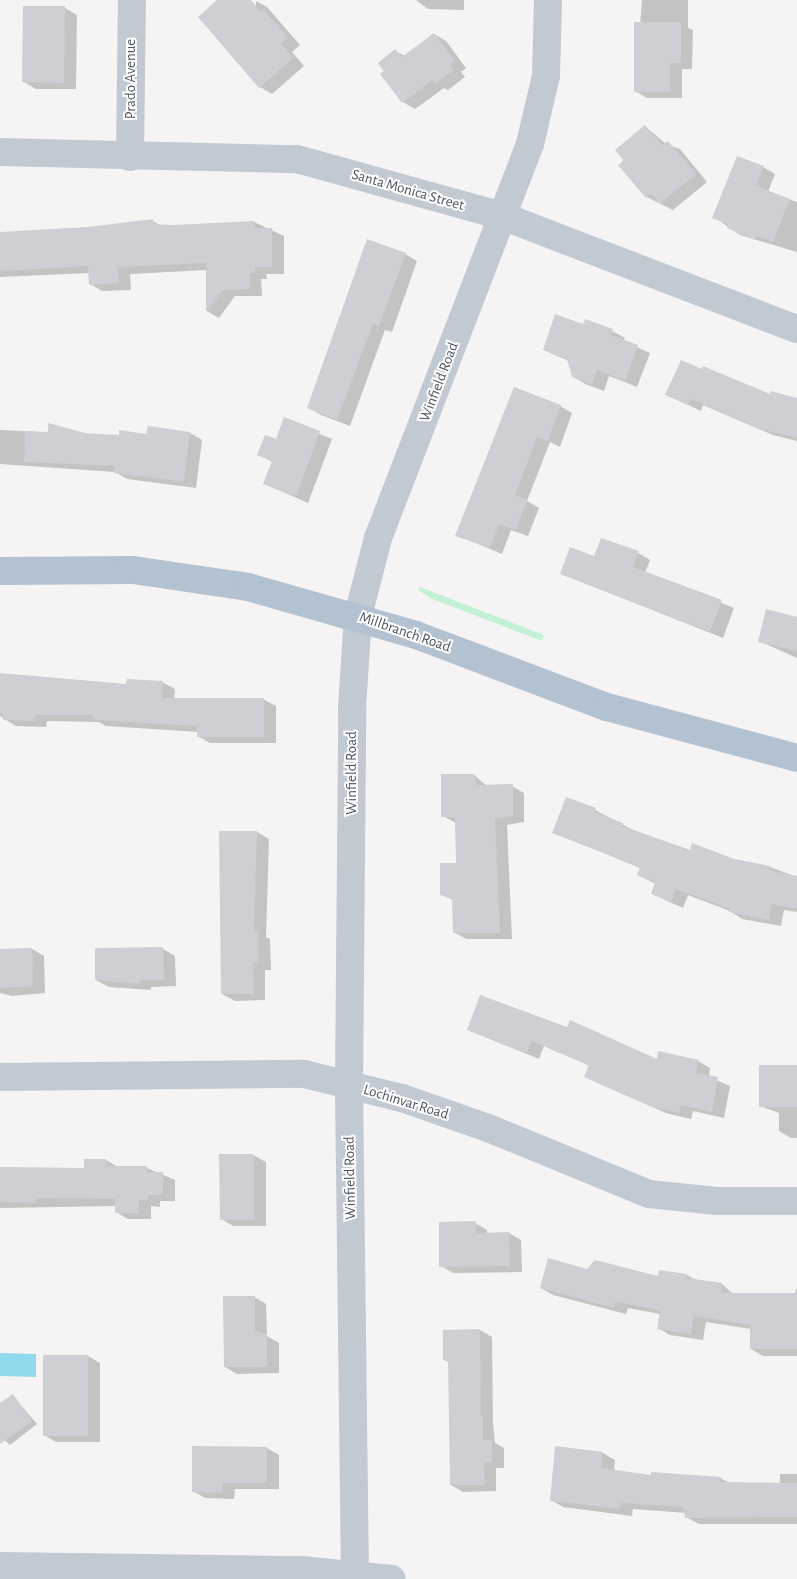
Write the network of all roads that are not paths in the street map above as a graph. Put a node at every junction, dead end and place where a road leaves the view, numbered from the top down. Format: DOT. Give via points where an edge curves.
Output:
graph roads {
  1 [pos="132,0"];
  2 [pos="548,0"];
  3 [pos="0,152"];
  4 [pos="130,157"];
  5 [pos="502,216"];
  6 [pos="797,329"];
  7 [pos="0,572"];
  8 [pos="358,616"];
  9 [pos="797,758"];
  10 [pos="0,1077"];
  11 [pos="349,1085"];
  12 [pos="797,1201"];
  13 [pos="0,1566"];
  14 [pos="355,1576"];
  15 [pos="392,1579"];
  1 -- 4 [label="street, Prado Avenue"];
  2 -- 5 [label="street, Winfield Road" via="546,76 540,105 530,144"];
  3 -- 4 [label="street, Santa Monica Street"];
  4 -- 5 [label="street, Santa Monica Street" via="298,158"];
  5 -- 6 [label="street, Santa Monica Street"];
  5 -- 8 [label="street, Winfield Road" via="378,538"];
  7 -- 8 [label="main road, Millbranch Road" via="133,570 248,587"];
  8 -- 9 [label="main road, Millbranch Road" via="607,707"];
  8 -- 11 [label="street, Winfield Road" via="352,698"];
  10 -- 11 [label="street, Lochinvar Road" via="304,1074"];
  11 -- 12 [label="street, Lochinvar Road" via="402,1098 488,1128 649,1194 680,1199"];
  11 -- 14 [label="street, Winfield Road"];
  13 -- 14 [label="street" via="301,1570"];
  14 -- 15 [label="street"];
}
